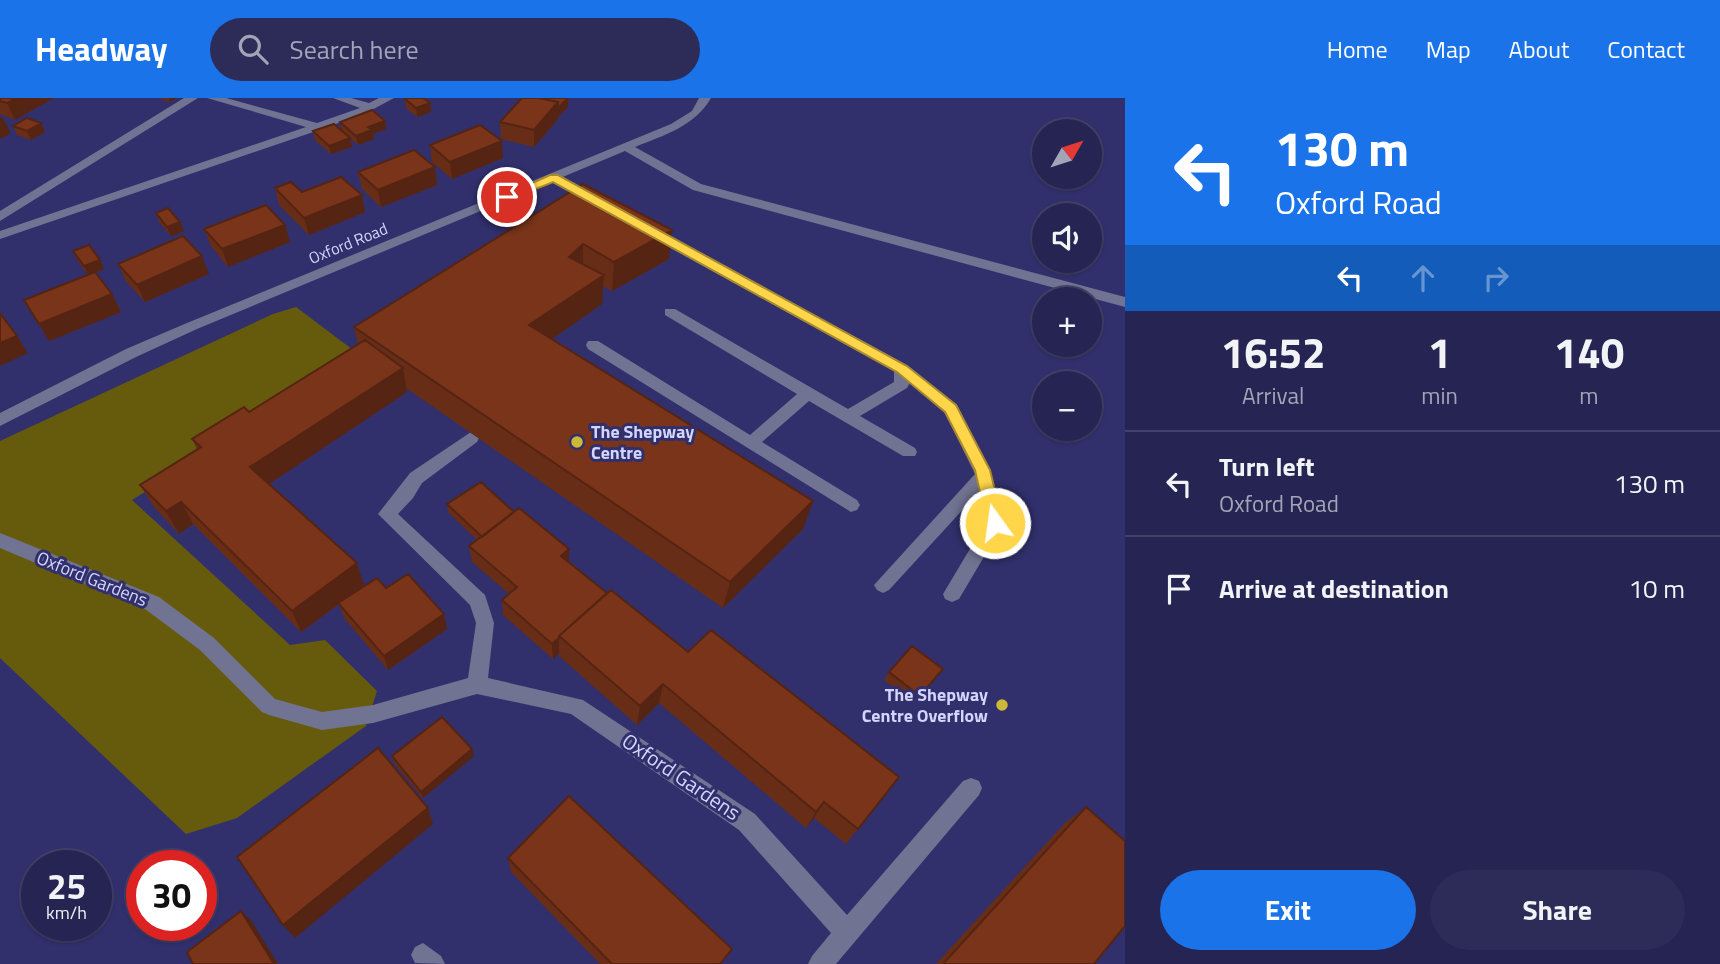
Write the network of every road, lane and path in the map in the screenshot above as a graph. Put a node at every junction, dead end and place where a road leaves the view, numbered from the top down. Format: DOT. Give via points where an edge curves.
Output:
graph roads {
  1 [pos="192,98"];
  2 [pos="213,98"];
  3 [pos="339,98"];
  4 [pos="388,98"];
  5 [pos="705,98"];
  6 [pos="370,107"];
  7 [pos="318,127"];
  8 [pos="625,147"];
  9 [pos="0,217"];
  10 [pos="638,225"];
  11 [pos="0,234"];
  12 [pos="1125,302"];
  13 [pos="670,312"];
  14 [pos="593,345"];
  15 [pos="902,369"];
  16 [pos="808,393"];
  17 [pos="855,412"];
  18 [pos="0,420"];
  19 [pos="471,438"];
  20 [pos="751,443"];
  21 [pos="909,452"];
  22 [pos="984,476"];
  23 [pos="851,505"];
  24 [pos="0,540"];
  25 [pos="883,586"];
  26 [pos="952,594"];
  27 [pos="477,685"];
  28 [pos="971,788"];
  29 [pos="847,933"];
  30 [pos="820,964"];
  1 -- 9 [label="street"];
  2 -- 7 [label="street"];
  3 -- 6 [label="street"];
  4 -- 6 [label="street"];
  5 -- 8 [label="street, Oxford Road" via="688,119"];
  6 -- 7 [label="street"];
  7 -- 11 [label="street"];
  8 -- 12 [label="street" via="697,187"];
  8 -- 18 [label="street, Oxford Road" via="560,181 192,326"];
  10 -- 15 [label="street"];
  13 -- 16 [label="street"];
  14 -- 20 [label="street"];
  15 -- 17 [label="street" via="902,384"];
  15 -- 22 [label="street" via="951,409"];
  16 -- 17 [label="street"];
  16 -- 20 [label="street"];
  17 -- 21 [label="street"];
  19 -- 27 [label="street" via="416,478 387,514 478,601 485,622"];
  20 -- 23 [label="street"];
  22 -- 25 [label="street"];
  22 -- 26 [label="street" via="995,523"];
  24 -- 27 [label="street, Oxford Gardens" via="152,603 207,645 269,706 322,721 373,714"];
  27 -- 29 [label="street, Oxford Gardens" via="576,706 747,822"];
  28 -- 29 [label="street"];
  29 -- 30 [label="street"];
}
